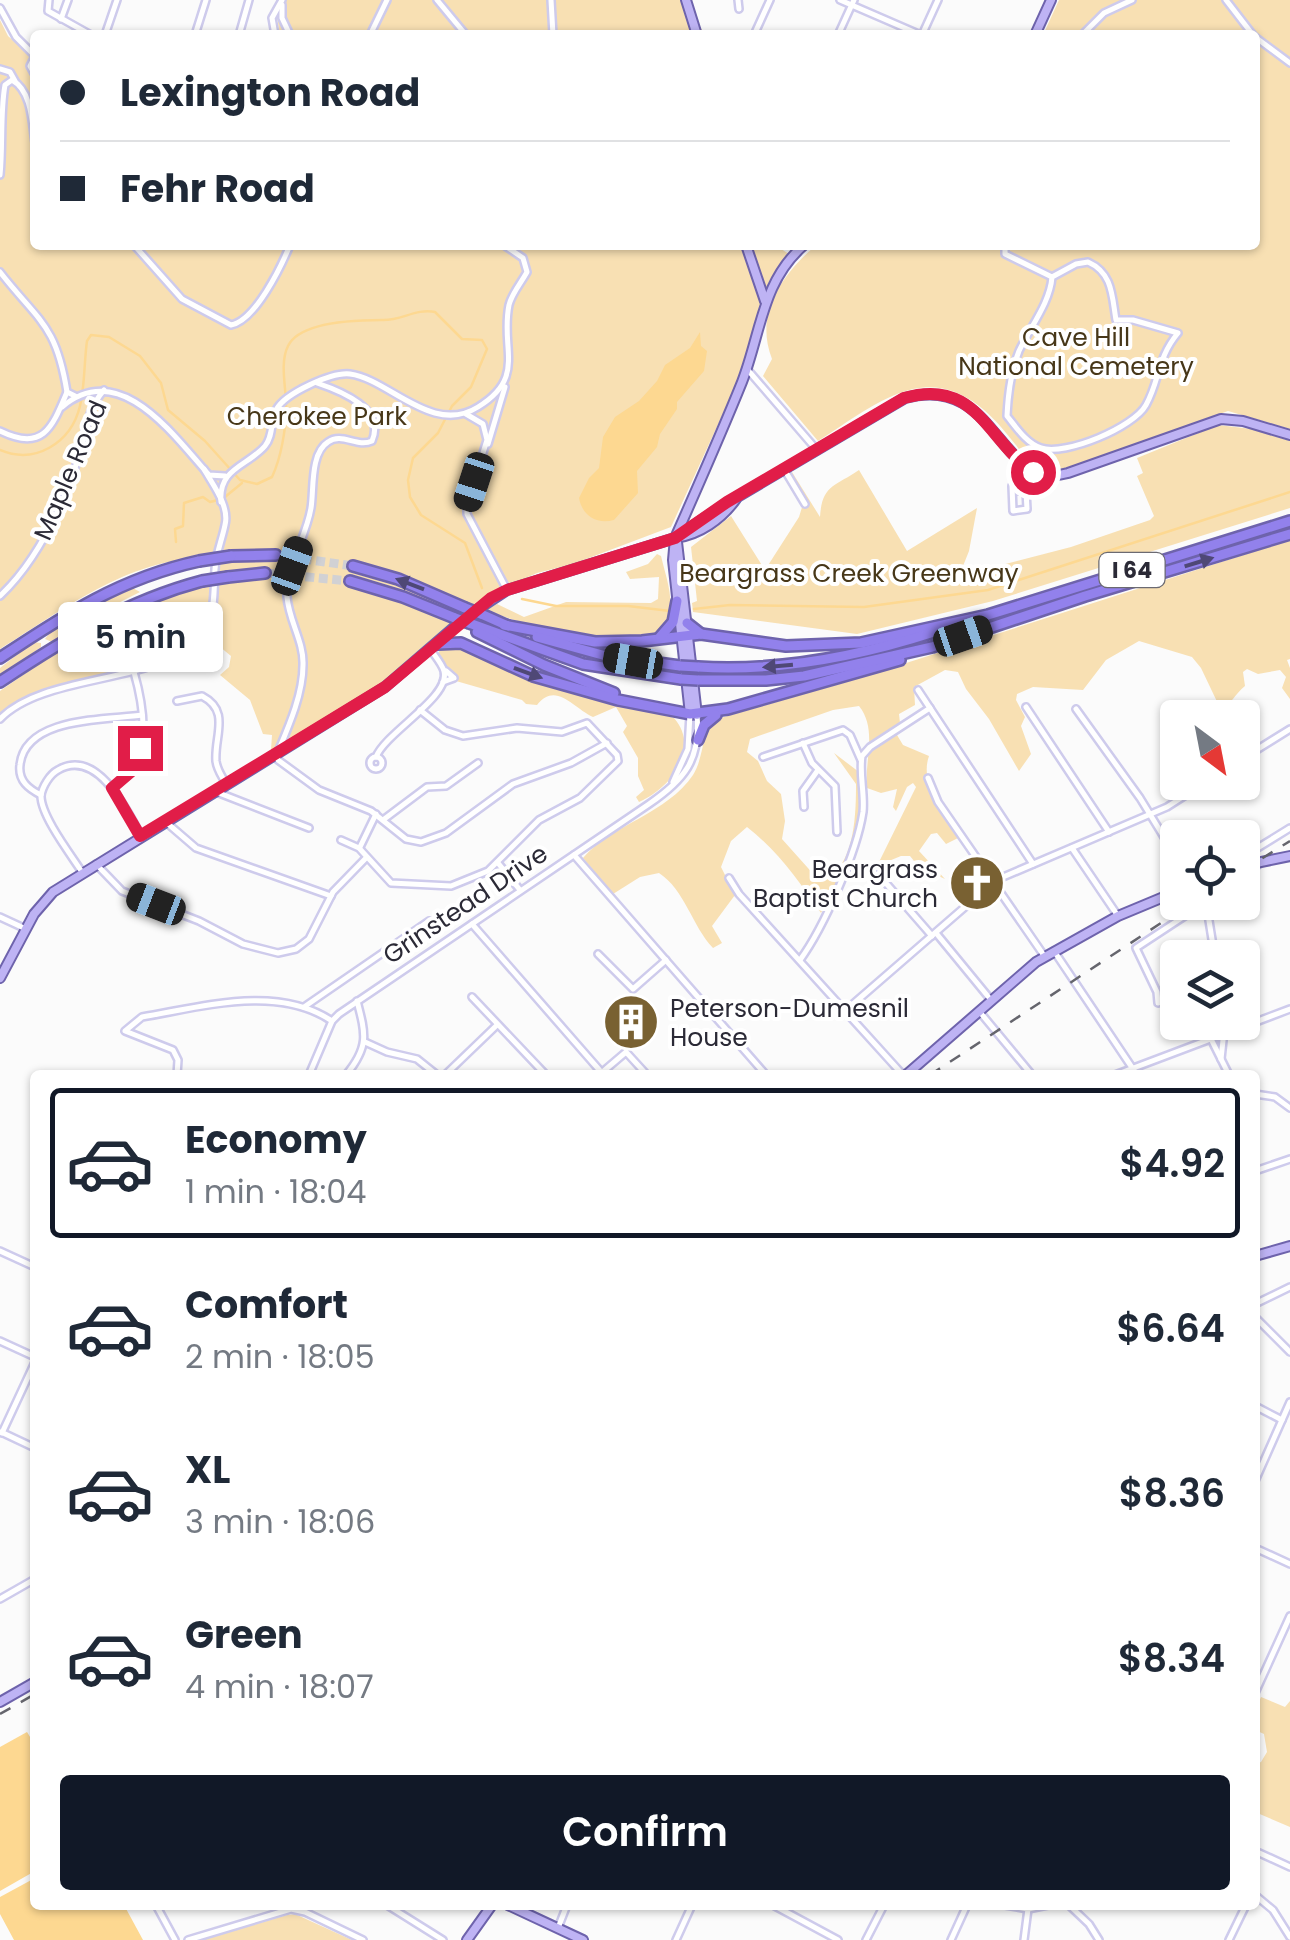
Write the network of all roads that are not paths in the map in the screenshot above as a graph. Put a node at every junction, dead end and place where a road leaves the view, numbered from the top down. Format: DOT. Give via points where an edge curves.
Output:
graph roads {
  1 [pos="48,0"];
  2 [pos="68,0"];
  3 [pos="117,0"];
  4 [pos="206,0"];
  5 [pos="249,0"];
  6 [pos="282,0"];
  7 [pos="387,0"];
  8 [pos="437,0"];
  9 [pos="551,0"];
  10 [pos="686,0"];
  11 [pos="738,0"];
  12 [pos="770,0"];
  13 [pos="840,0"];
  14 [pos="938,0"];
  15 [pos="1051,0"];
  16 [pos="1132,0"];
  17 [pos="1226,0"];
  18 [pos="853,3"];
  19 [pos="0,8"];
  20 [pos="739,9"];
  21 [pos="62,19"];
  22 [pos="82,30"];
  23 [pos="108,30"];
  24 [pos="196,30"];
  25 [pos="240,30"];
  26 [pos="275,30"];
  27 [pos="288,30"];
  28 [pos="372,30"];
  29 [pos="462,30"];
  30 [pos="553,30"];
  31 [pos="695,30"];
  32 [pos="756,30"];
  33 [pos="840,30"];
  34 [pos="911,30"];
  35 [pos="924,30"];
  36 [pos="1037,30"];
  37 [pos="1087,30"];
  38 [pos="1249,30"];
  39 [pos="1260,40"];
  40 [pos="30,51"];
  41 [pos="1290,62"];
  42 [pos="2,69"];
  43 [pos="16,81"];
  44 [pos="6,84"];
  45 [pos="27,98"];
  46 [pos="30,100"];
  47 [pos="29,110"];
  48 [pos="30,116"];
  49 [pos="0,175"];
  50 [pos="138,250"];
  51 [pos="287,250"];
  52 [pos="510,250"];
  53 [pos="748,250"];
  54 [pos="799,250"];
  55 [pos="1005,250"];
  56 [pos="0,272"];
  57 [pos="1052,277"];
  58 [pos="765,301"];
  59 [pos="747,369"];
  60 [pos="331,376"];
  61 [pos="507,377"];
  62 [pos="317,383"];
  63 [pos="332,388"];
  64 [pos="104,390"];
  65 [pos="67,392"];
  66 [pos="74,396"];
  67 [pos="62,407"];
  68 [pos="458,413"];
  69 [pos="0,431"];
  70 [pos="1290,435"];
  71 [pos="816,450"];
  72 [pos="481,460"];
  73 [pos="784,468"];
  74 [pos="204,469"];
  75 [pos="230,473"];
  76 [pos="1036,474"];
  77 [pos="1026,491"];
  78 [pos="222,502"];
  79 [pos="806,504"];
  80 [pos="1290,520"];
  81 [pos="1290,534"];
  82 [pos="675,538"];
  83 [pos="276,555"];
  84 [pos="354,566"];
  85 [pos="265,574"];
  86 [pos="350,581"];
  87 [pos="507,590"];
  88 [pos="0,596"];
  89 [pos="677,600"];
  90 [pos="974,618"];
  91 [pos="687,623"];
  92 [pos="467,625"];
  93 [pos="504,625"];
  94 [pos="701,634"];
  95 [pos="685,637"];
  96 [pos="660,638"];
  97 [pos="434,647"];
  98 [pos="932,647"];
  99 [pos="0,658"];
  100 [pos="134,672"];
  101 [pos="0,682"];
  102 [pos="918,690"];
  103 [pos="177,700"];
  104 [pos="640,704"];
  105 [pos="1026,706"];
  106 [pos="930,708"];
  107 [pos="420,710"];
  108 [pos="1076,710"];
  109 [pos="722,711"];
  110 [pos="693,714"];
  111 [pos="142,716"];
  112 [pos="0,720"];
  113 [pos="1290,728"];
  114 [pos="698,740"];
  115 [pos="607,743"];
  116 [pos="803,743"];
  117 [pos="1260,747"];
  118 [pos="279,752"];
  119 [pos="376,757"];
  120 [pos="763,757"];
  121 [pos="861,760"];
  122 [pos="478,764"];
  123 [pos="818,770"];
  124 [pos="928,778"];
  125 [pos="226,784"];
  126 [pos="112,788"];
  127 [pos="669,788"];
  128 [pos="214,791"];
  129 [pos="42,796"];
  130 [pos="1180,800"];
  131 [pos="804,807"];
  132 [pos="376,814"];
  133 [pos="1150,815"];
  134 [pos="383,820"];
  135 [pos="166,821"];
  136 [pos="309,828"];
  137 [pos="1290,828"];
  138 [pos="1160,831"];
  139 [pos="837,832"];
  140 [pos="1109,832"];
  141 [pos="140,836"];
  142 [pos="341,840"];
  143 [pos="1260,846"];
  144 [pos="1072,847"];
  145 [pos="359,848"];
  146 [pos="574,854"];
  147 [pos="1290,856"];
  148 [pos="366,858"];
  149 [pos="1261,862"];
  150 [pos="498,863"];
  151 [pos="96,864"];
  152 [pos="1033,864"];
  153 [pos="82,872"];
  154 [pos="878,874"];
  155 [pos="729,878"];
  156 [pos="994,882"];
  157 [pos="520,890"];
  158 [pos="331,896"];
  159 [pos="1160,898"];
  160 [pos="1118,916"];
  161 [pos="0,917"];
  162 [pos="1179,920"];
  163 [pos="429,921"];
  164 [pos="472,923"];
  165 [pos="26,929"];
  166 [pos="934,935"];
  167 [pos="1054,951"];
  168 [pos="598,954"];
  169 [pos="1045,957"];
  170 [pos="666,960"];
  171 [pos="800,960"];
  172 [pos="0,978"];
  173 [pos="472,997"];
  174 [pos="991,1000"];
  175 [pos="358,1001"];
  176 [pos="1158,1003"];
  177 [pos="304,1008"];
  178 [pos="1290,1009"];
  179 [pos="845,1011"];
  180 [pos="978,1011"];
  181 [pos="332,1021"];
  182 [pos="1260,1021"];
  183 [pos="498,1025"];
  184 [pos="1209,1040"];
  185 [pos="1212,1040"];
  186 [pos="1224,1040"];
  187 [pos="365,1042"];
  188 [pos="1221,1059"];
  189 [pos="178,1070"];
  190 [pos="311,1070"];
  191 [pos="350,1070"];
  192 [pos="431,1070"];
  193 [pos="450,1070"];
  194 [pos="541,1070"];
  195 [pos="597,1070"];
  196 [pos="605,1070"];
  197 [pos="642,1070"];
  198 [pos="762,1070"];
  199 [pos="899,1070"];
  200 [pos="910,1070"];
  201 [pos="1028,1070"];
  202 [pos="1134,1070"];
  203 [pos="1140,1070"];
  204 [pos="1226,1070"];
  205 [pos="1260,1095"];
  206 [pos="1290,1108"];
  207 [pos="1290,1159"];
  208 [pos="1260,1169"];
  209 [pos="1290,1246"];
  210 [pos="0,1251"];
  211 [pos="1260,1254"];
  212 [pos="30,1265"];
  213 [pos="1288,1290"];
  214 [pos="1260,1302"];
  215 [pos="1260,1322"];
  216 [pos="0,1341"];
  217 [pos="1290,1352"];
  218 [pos="30,1356"];
  219 [pos="30,1370"];
  220 [pos="1290,1402"];
  221 [pos="1260,1409"];
  222 [pos="1282,1420"];
  223 [pos="1,1432"];
  224 [pos="30,1446"];
  225 [pos="1260,1471"];
  226 [pos="1260,1550"];
  227 [pos="1290,1564"];
  228 [pos="30,1582"];
  229 [pos="0,1599"];
  230 [pos="1290,1616"];
  231 [pos="1260,1682"];
  232 [pos="30,1685"];
  233 [pos="0,1702"];
  234 [pos="1260,1853"];
  235 [pos="1290,1867"];
  236 [pos="1260,1899"];
  237 [pos="159,1910"];
  238 [pos="288,1910"];
  239 [pos="296,1910"];
  240 [pos="395,1910"];
  241 [pos="488,1910"];
  242 [pos="519,1910"];
  243 [pos="565,1910"];
  244 [pos="690,1910"];
  245 [pos="781,1910"];
  246 [pos="881,1910"];
  247 [pos="965,1910"];
  248 [pos="1028,1910"];
  249 [pos="1074,1910"];
  250 [pos="1244,1910"];
  251 [pos="558,1928"];
  252 [pos="1290,1937"];
  253 [pos="174,1940"];
  254 [pos="188,1940"];
  255 [pos="363,1940"];
  256 [pos="443,1940"];
  257 [pos="467,1940"];
  258 [pos="583,1940"];
  259 [pos="676,1940"];
  260 [pos="838,1940"];
  261 [pos="866,1940"];
  262 [pos="951,1940"];
  263 [pos="1024,1940"];
  264 [pos="1100,1940"];
  265 [pos="1229,1940"];
  1 -- 21 [label="street" via="48,11"];
  2 -- 21 [label="street"];
  3 -- 23 [label="street"];
  4 -- 24 [label="street"];
  5 -- 25 [label="street"];
  6 -- 26 [label="street" via="272,18"];
  6 -- 27 [label="street"];
  7 -- 28 [label="street"];
  8 -- 29 [label="street"];
  9 -- 30 [label="street"];
  10 -- 31 [label="main road"];
  11 -- 20 [label="street"];
  12 -- 32 [label="street"];
  13 -- 18 [label="street"];
  14 -- 35 [label="street"];
  15 -- 36 [label="main road"];
  16 -- 37 [label="street"];
  17 -- 38 [label="street"];
  18 -- 33 [label="street"];
  18 -- 34 [label="street"];
  19 -- 40 [label="street"];
  21 -- 22 [label="street"];
  39 -- 41 [label="street"];
  42 -- 43 [label="street"];
  42 -- 44 [label="street"];
  43 -- 44 [label="street"];
  43 -- 45 [label="street"];
  44 -- 49 [label="street"];
  45 -- 46 [label="street"];
  45 -- 47 [label="street"];
  47 -- 48 [label="street"];
  50 -- 51 [label="street" via="182,299 235,325 254,312"];
  52 -- 61 [label="street" via="527,264 508,310"];
  53 -- 58 [label="main road"];
  54 -- 58 [label="main road, Grinstead Drive"];
  55 -- 57 [label="street"];
  56 -- 65 [label="street" via="55,340"];
  57 -- 57 [label="street" via="1081,262 1096,266 1111,288 1116,320 1178,333 1135,418 1054,450 1033,445 1007,416 1017,355"];
  58 -- 59 [label="main road, Grinstead Drive"];
  59 -- 71 [label="street"];
  59 -- 82 [label="main road, Grinstead Drive"];
  60 -- 62 [label="street"];
  60 -- 63 [label="street"];
  60 -- 68 [label="street" via="364,378 411,405"];
  61 -- 68 [label="street" via="486,401"];
  61 -- 72 [label="street"];
  62 -- 63 [label="street"];
  62 -- 75 [label="street" via="278,406 269,441"];
  63 -- 118 [label="street" via="360,403 376,432 366,444 331,440 318,458 288,592 303,674"];
  64 -- 66 [label="street"];
  64 -- 74 [label="street" via="137,403"];
  64 -- 88 [label="street, Maple Road" via="88,414 77,462 42,541"];
  65 -- 66 [label="street"];
  65 -- 67 [label="street"];
  66 -- 67 [label="street"];
  67 -- 69 [label="street" via="37,438 20,440"];
  68 -- 72 [label="street" via="486,428"];
  70 -- 76 [label="main road" via="1221,419 1068,474"];
  71 -- 73 [label="main road"];
  71 -- 76 [label="main road" via="893,403 934,394 972,408"];
  72 -- 87 [label="street" via="468,514"];
  73 -- 79 [label="street"];
  73 -- 82 [label="main road" via="702,529"];
  74 -- 75 [label="street" via="215,477"];
  74 -- 78 [label="street"];
  75 -- 78 [label="street"];
  76 -- 77 [label="street"];
  77 -- 77 [label="street" via="1012,486 1013,511 1027,509"];
  78 -- 100 [label="street" via="226,525 206,627 186,648"];
  80 -- 90 [label="highway, I 64"];
  98 -- 81 [label="highway, I 64, one-way"];
  82 -- 87 [label="main road"];
  82 -- 89 [label="main road, Grinstead Drive"];
  82 -- 91 [label="main road, Grinstead Drive"];
  83 -- 99 [label="highway, bridge" via="231,556 151,573 108,590"];
  93 -- 84 [label="highway, I 64, one-way, bridge"];
  85 -- 101 [label="highway, bridge" via="202,581 137,600"];
  86 -- 92 [label="highway, I 64, bridge"];
  87 -- 97 [label="main road"];
  89 -- 95 [label="main road, Grinstead Drive"];
  89 -- 96 [label="highway" via="674,622"];
  90 -- 93 [label="highway, I 64, one-way, bridge" via="834,659 752,668 606,656"];
  90 -- 94 [label="highway" via="822,646"];
  91 -- 94 [label="highway"];
  91 -- 95 [label="main road, Grinstead Drive"];
  92 -- 98 [label="highway, I 64, bridge" via="583,664 698,680 804,676"];
  92 -- 104 [label="highway"];
  93 -- 96 [label="highway" via="595,642"];
  94 -- 95 [label="highway"];
  95 -- 96 [label="highway"];
  95 -- 110 [label="main road, Grinstead Drive"];
  97 -- 104 [label="highway, one-way" via="460,643 533,676"];
  97 -- 107 [label="street" via="443,682"];
  97 -- 118 [label="main road" via="385,687"];
  98 -- 109 [label="highway"];
  100 -- 111 [label="street"];
  100 -- 112 [label="street" via="37,694"];
  102 -- 106 [label="street"];
  103 -- 125 [label="street" via="198,696 217,709 216,762"];
  104 -- 110 [label="highway"];
  105 -- 140 [label="street"];
  106 -- 121 [label="street"];
  106 -- 152 [label="street"];
  107 -- 115 [label="street" via="459,735 516,728 562,732 584,723"];
  107 -- 119 [label="street"];
  108 -- 133 [label="street"];
  109 -- 110 [label="highway"];
  109 -- 114 [label="highway"];
  110 -- 114 [label="street, Grinstead Drive"];
  110 -- 127 [label="street, Grinstead Drive" via="688,749"];
  111 -- 126 [label="street" via="135,766"];
  111 -- 129 [label="street" via="77,722 40,736 20,768 27,786"];
  113 -- 117 [label="street"];
  114 -- 127 [label="street, Grinstead Drive" via="689,767"];
  115 -- 134 [label="street" via="513,784 436,838 410,840"];
  115 -- 150 [label="street" via="616,764 580,798 539,820"];
  116 -- 120 [label="street"];
  116 -- 121 [label="street" via="843,730"];
  116 -- 123 [label="street"];
  118 -- 125 [label="main road"];
  118 -- 132 [label="street" via="278,760 319,790"];
  121 -- 171 [label="street" via="864,799 856,839"];
  122 -- 134 [label="street" via="446,786 427,787"];
  123 -- 131 [label="street" via="802,791"];
  123 -- 139 [label="street" via="832,781"];
  124 -- 156 [label="street"];
  125 -- 128 [label="main road"];
  126 -- 129 [label="street" via="96,773 64,767 52,774"];
  126 -- 141 [label="street"];
  127 -- 146 [label="street, Grinstead Drive"];
  128 -- 135 [label="main road"];
  128 -- 136 [label="street"];
  129 -- 153 [label="street"];
  130 -- 133 [label="street"];
  132 -- 134 [label="street"];
  132 -- 145 [label="street"];
  133 -- 138 [label="street"];
  133 -- 140 [label="street"];
  135 -- 141 [label="main road"];
  135 -- 158 [label="street" via="196,848"];
  137 -- 143 [label="street"];
  140 -- 144 [label="street"];
  141 -- 151 [label="main road"];
  142 -- 145 [label="street"];
  144 -- 152 [label="street"];
  144 -- 160 [label="street"];
  145 -- 148 [label="street"];
  146 -- 157 [label="street, Grinstead Drive"];
  146 -- 170 [label="street"];
  147 -- 149 [label="main road"];
  148 -- 150 [label="street" via="396,885 457,884"];
  148 -- 158 [label="street"];
  150 -- 157 [label="street"];
  151 -- 153 [label="main road"];
  151 -- 158 [label="street" via="122,891 273,953 304,944"];
  152 -- 156 [label="street"];
  153 -- 165 [label="main road" via="49,896"];
  154 -- 166 [label="street"];
  155 -- 171 [label="street"];
  156 -- 166 [label="street"];
  156 -- 169 [label="street"];
  157 -- 164 [label="street, Grinstead Drive"];
  159 -- 160 [label="main road"];
  160 -- 167 [label="main road"];
  161 -- 165 [label="street"];
  162 -- 176 [label="street" via="1135,950"];
  163 -- 177 [label="street"];
  164 -- 175 [label="street, Grinstead Drive"];
  164 -- 195 [label="street"];
  165 -- 172 [label="main road"];
  166 -- 174 [label="street"];
  166 -- 179 [label="street"];
  167 -- 169 [label="main road"];
  167 -- 202 [label="street"];
  168 -- 170 [label="street" via="633,989"];
  169 -- 174 [label="main road"];
  170 -- 198 [label="street"];
  171 -- 179 [label="street"];
  173 -- 183 [label="street"];
  174 -- 180 [label="main road"];
  175 -- 181 [label="street, Grinstead Drive"];
  175 -- 187 [label="street"];
  177 -- 181 [label="street"];
  177 -- 189 [label="street" via="242,1002 142,1017 125,1031 173,1050"];
  178 -- 182 [label="street"];
  179 -- 199 [label="street"];
  180 -- 200 [label="main road"];
  180 -- 201 [label="street"];
  181 -- 190 [label="street, Grinstead Drive"];
  183 -- 193 [label="street"];
  183 -- 194 [label="street"];
  184 -- 203 [label="street"];
  185 -- 188 [label="street"];
  186 -- 188 [label="street"];
  187 -- 191 [label="street"];
  187 -- 192 [label="street"];
  188 -- 204 [label="street"];
  196 -- 197 [label="street" via="626,1052"];
  205 -- 206 [label="street"];
  207 -- 208 [label="street"];
  209 -- 211 [label="main road"];
  210 -- 212 [label="street"];
  213 -- 214 [label="street"];
  215 -- 217 [label="street"];
  216 -- 218 [label="street"];
  219 -- 223 [label="street"];
  220 -- 222 [label="street"];
  221 -- 222 [label="street"];
  222 -- 225 [label="street"];
  223 -- 224 [label="street"];
  226 -- 227 [label="street"];
  228 -- 229 [label="street"];
  230 -- 231 [label="street"];
  232 -- 233 [label="main road"];
  234 -- 235 [label="street"];
  236 -- 252 [label="street"];
  237 -- 253 [label="street"];
  238 -- 254 [label="street"];
  239 -- 255 [label="street"];
  240 -- 256 [label="street"];
  241 -- 257 [label="main road"];
  242 -- 251 [label="main road"];
  243 -- 251 [label="street"];
  244 -- 259 [label="street"];
  245 -- 260 [label="street"];
  246 -- 261 [label="street"];
  247 -- 262 [label="street"];
  248 -- 263 [label="street"];
  249 -- 264 [label="street"];
  250 -- 265 [label="street"];
  251 -- 258 [label="main road"];
}
